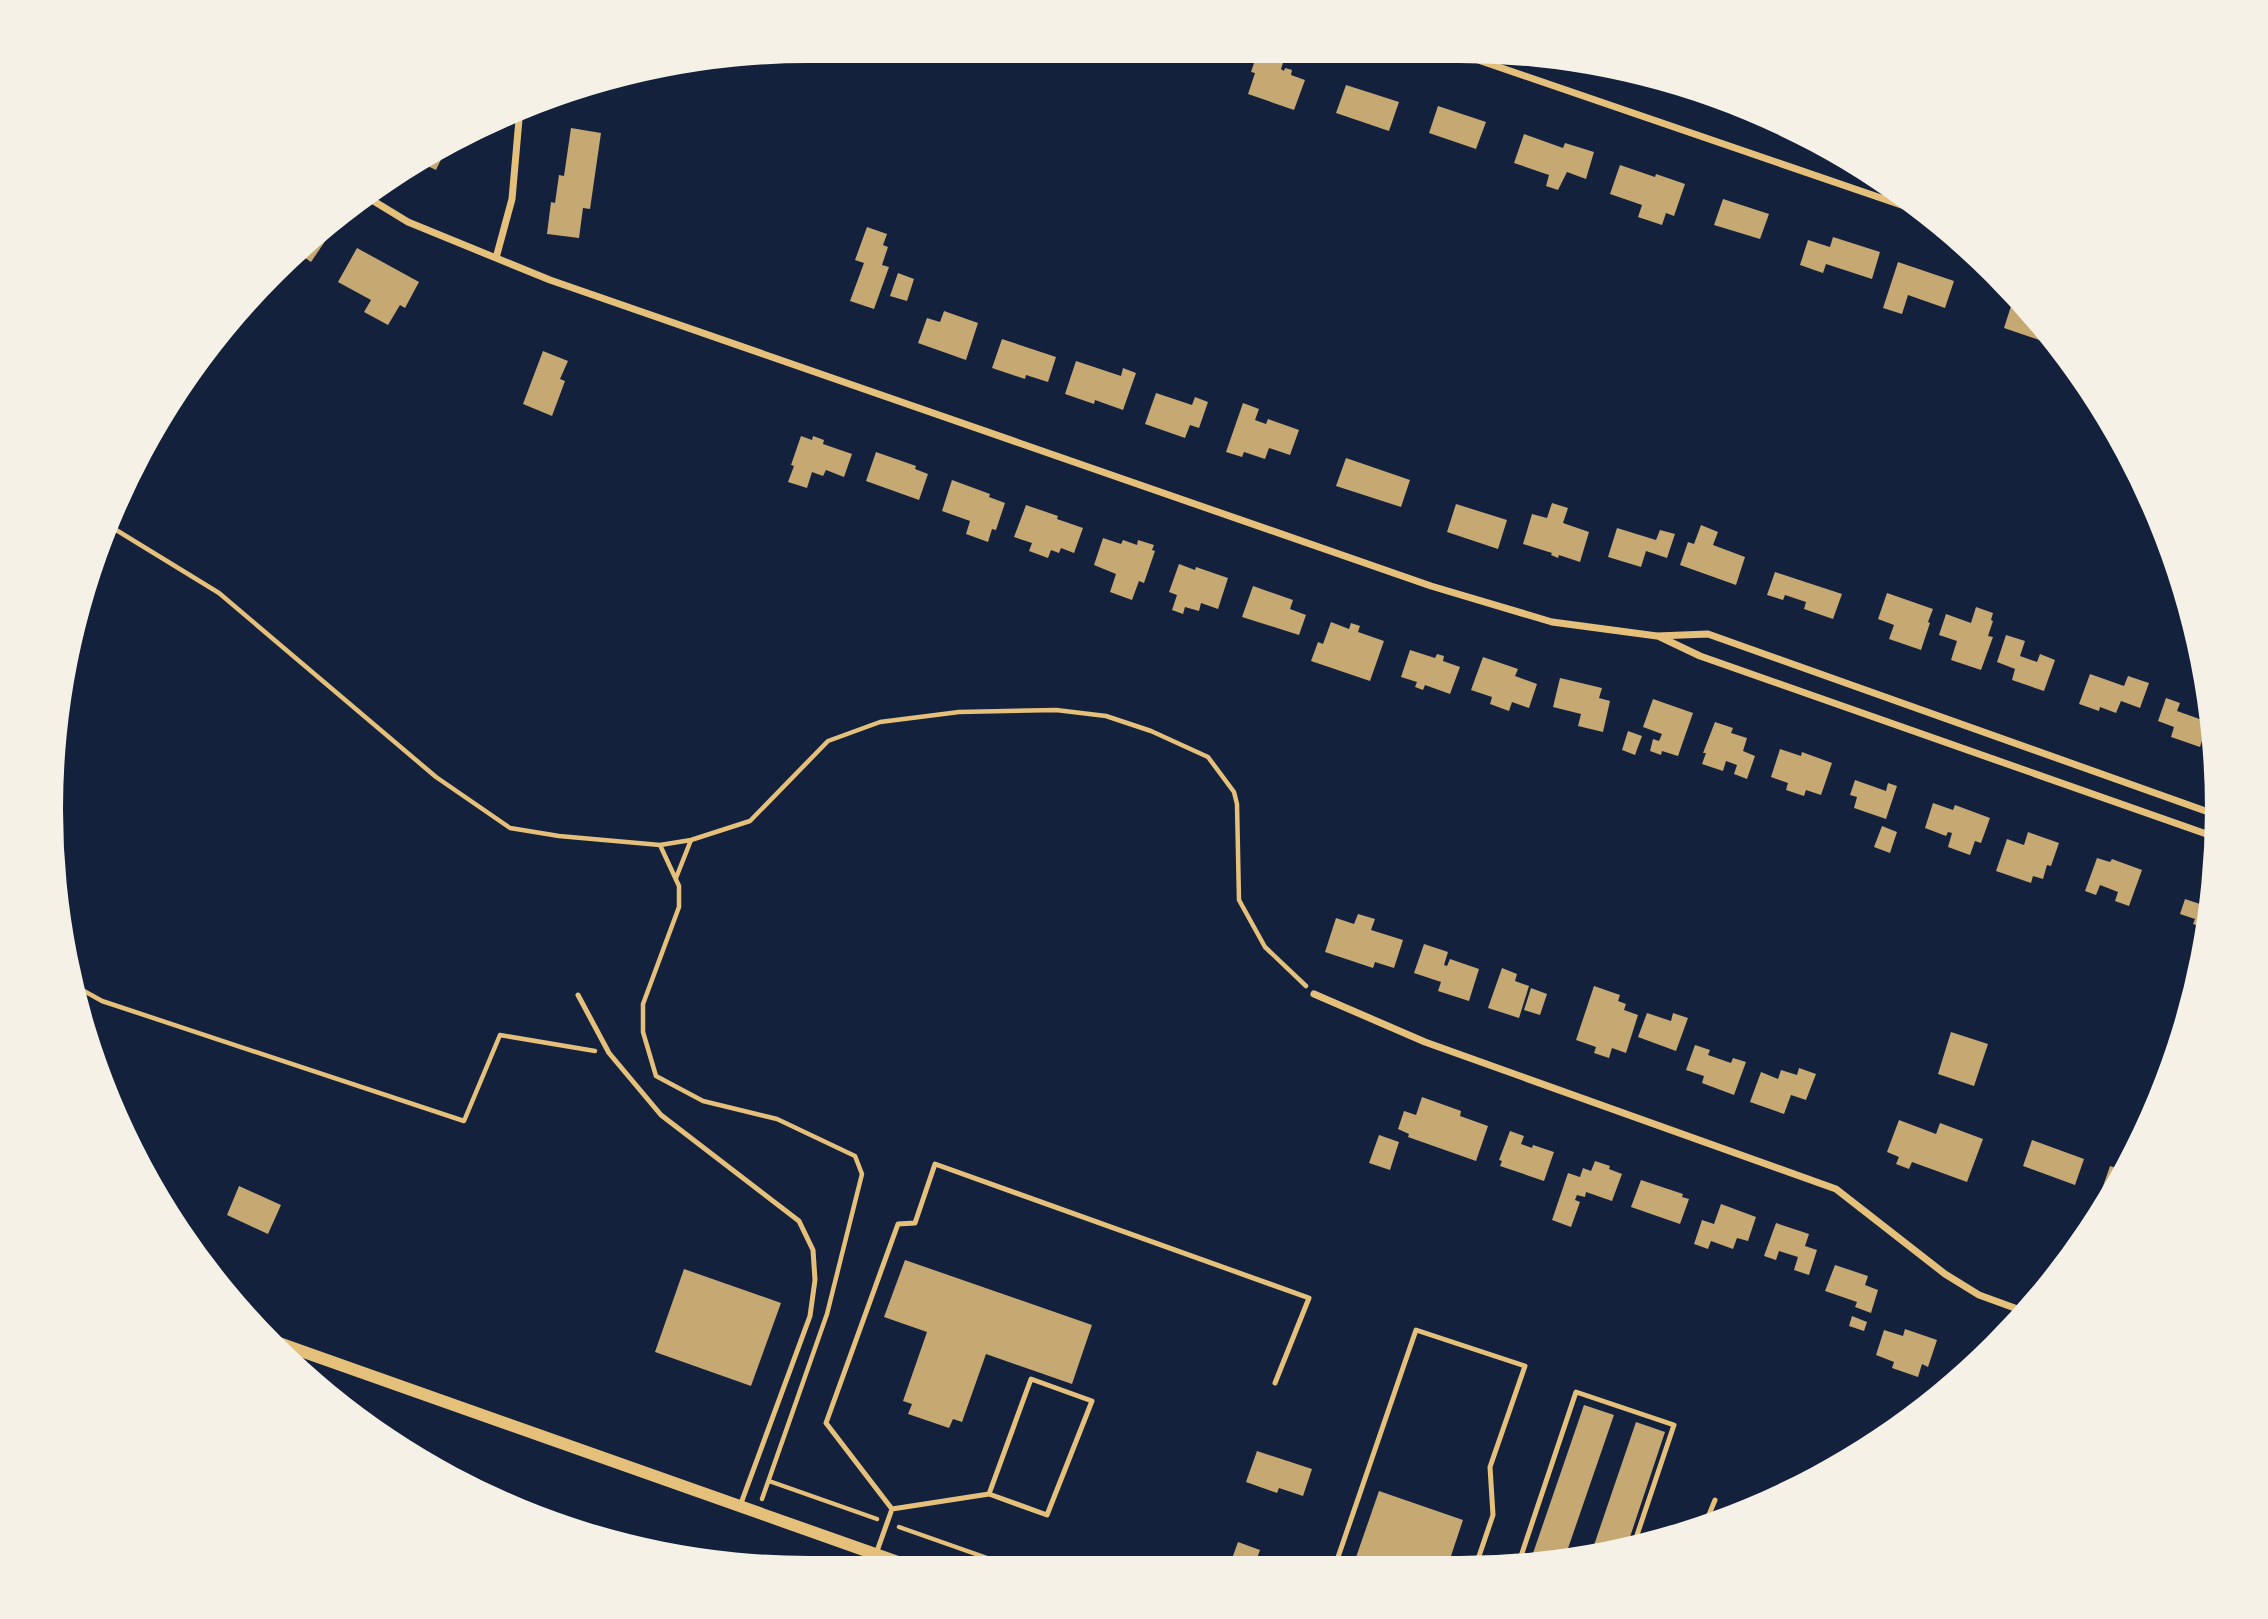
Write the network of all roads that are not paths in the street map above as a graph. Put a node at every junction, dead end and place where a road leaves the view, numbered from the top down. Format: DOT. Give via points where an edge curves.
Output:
graph roads {
  1 [pos="1491,64"];
  2 [pos="519,122"];
  3 [pos="1890,201"];
  4 [pos="376,202"];
  5 [pos="496,258"];
  6 [pos="1657,636"];
  7 [pos="2205,811"];
  8 [pos="2204,833"];
  9 [pos="1314,994"];
  10 [pos="578,995"];
  11 [pos="2014,1308"];
  12 [pos="294,1348"];
  13 [pos="1275,1383"];
  14 [pos="989,1494"];
  15 [pos="1715,1500"];
  16 [pos="740,1506"];
  17 [pos="892,1509"];
  18 [pos="1710,1511"];
  19 [pos="1637,1534"];
  20 [pos="1522,1553"];
  21 [pos="1479,1555"];
  22 [pos="864,1556"];
  23 [pos="875,1556"];
  24 [pos="1338,1556"];
  1 -- 3 [label="street"];
  2 -- 5 [label="street" via="512,199"];
  4 -- 5 [label="street" via="408,222"];
  5 -- 6 [label="street" via="1430,586 1552,622"];
  6 -- 7 [label="street" via="1708,634"];
  6 -- 8 [label="street" via="1700,656"];
  9 -- 11 [label="street" via="1425,1042 1836,1189 1945,1273 1979,1295"];
  10 -- 16 [label="lane" via="609,1054 661,1115 799,1221 813,1250 810,1316"];
  12 -- 16 [label="street"];
  13 -- 17 [label="lane" via="1308,1298 935,1164 915,1223 898,1224 827,1423"];
  14 -- 14 [label="lane" via="1047,1515 1092,1401 1031,1379"];
  14 -- 17 [label="lane"];
  15 -- 18 [label="lane"];
  16 -- 22 [label="street"];
  17 -- 23 [label="lane"];
  19 -- 20 [label="lane" via="1674,1425 1576,1392"];
  21 -- 24 [label="lane" via="1493,1515 1490,1467 1525,1366 1416,1330"];
}
